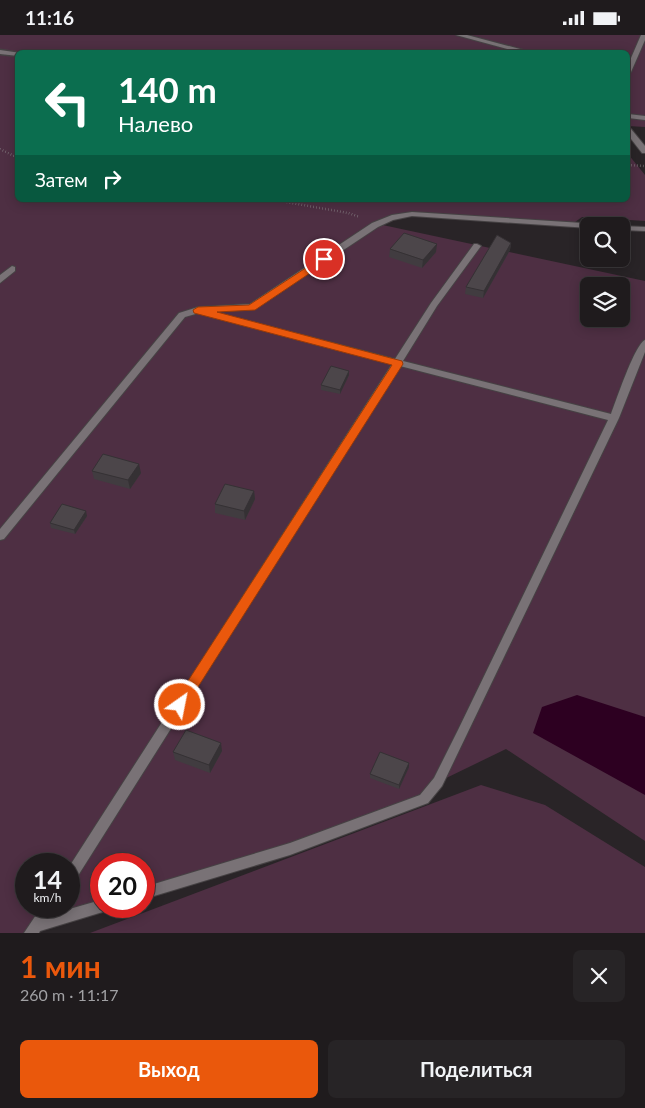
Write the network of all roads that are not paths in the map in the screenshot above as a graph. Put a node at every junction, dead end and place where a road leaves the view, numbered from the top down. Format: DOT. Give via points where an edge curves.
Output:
graph roads {
  1 [pos="460,35"];
  2 [pos="644,35"];
  3 [pos="636,49"];
  4 [pos="520,50"];
  5 [pos="645,50"];
  6 [pos="0,52"];
  7 [pos="15,54"];
  8 [pos="630,66"];
  9 [pos="630,116"];
  10 [pos="645,118"];
  11 [pos="630,133"];
  12 [pos="645,151"];
  13 [pos="580,225"];
  14 [pos="630,228"];
  15 [pos="645,229"];
  16 [pos="477,246"];
  17 [pos="12,269"];
  18 [pos="0,280"];
  19 [pos="198,310"];
  20 [pos="645,343"];
  21 [pos="398,364"];
  22 [pos="614,418"];
  23 [pos="0,536"];
  24 [pos="80,860"];
  25 [pos="155,890"];
  26 [pos="90,910"];
  27 [pos="42,918"];
  28 [pos="35,929"];
  1 -- 4 [label="lane"];
  2 -- 3 [label="lane"];
  3 -- 5 [label="lane"];
  3 -- 8 [label="lane"];
  6 -- 7 [label="street"];
  9 -- 10 [label="lane"];
  11 -- 12 [label="lane"];
  13 -- 19 [label="lane" via="397,215 377,223 252,307"];
  14 -- 15 [label="lane"];
  16 -- 21 [label="lane" via="434,305"];
  17 -- 18 [label="lane"];
  19 -- 21 [label="lane"];
  19 -- 23 [label="lane" via="182,315"];
  20 -- 22 [label="lane"];
  21 -- 22 [label="lane"];
  21 -- 24 [label="lane"];
  22 -- 25 [label="lane" via="454,750 438,782 424,799 290,849"];
  26 -- 28 [label="lane"];
  27 -- 28 [label="lane"];
}
